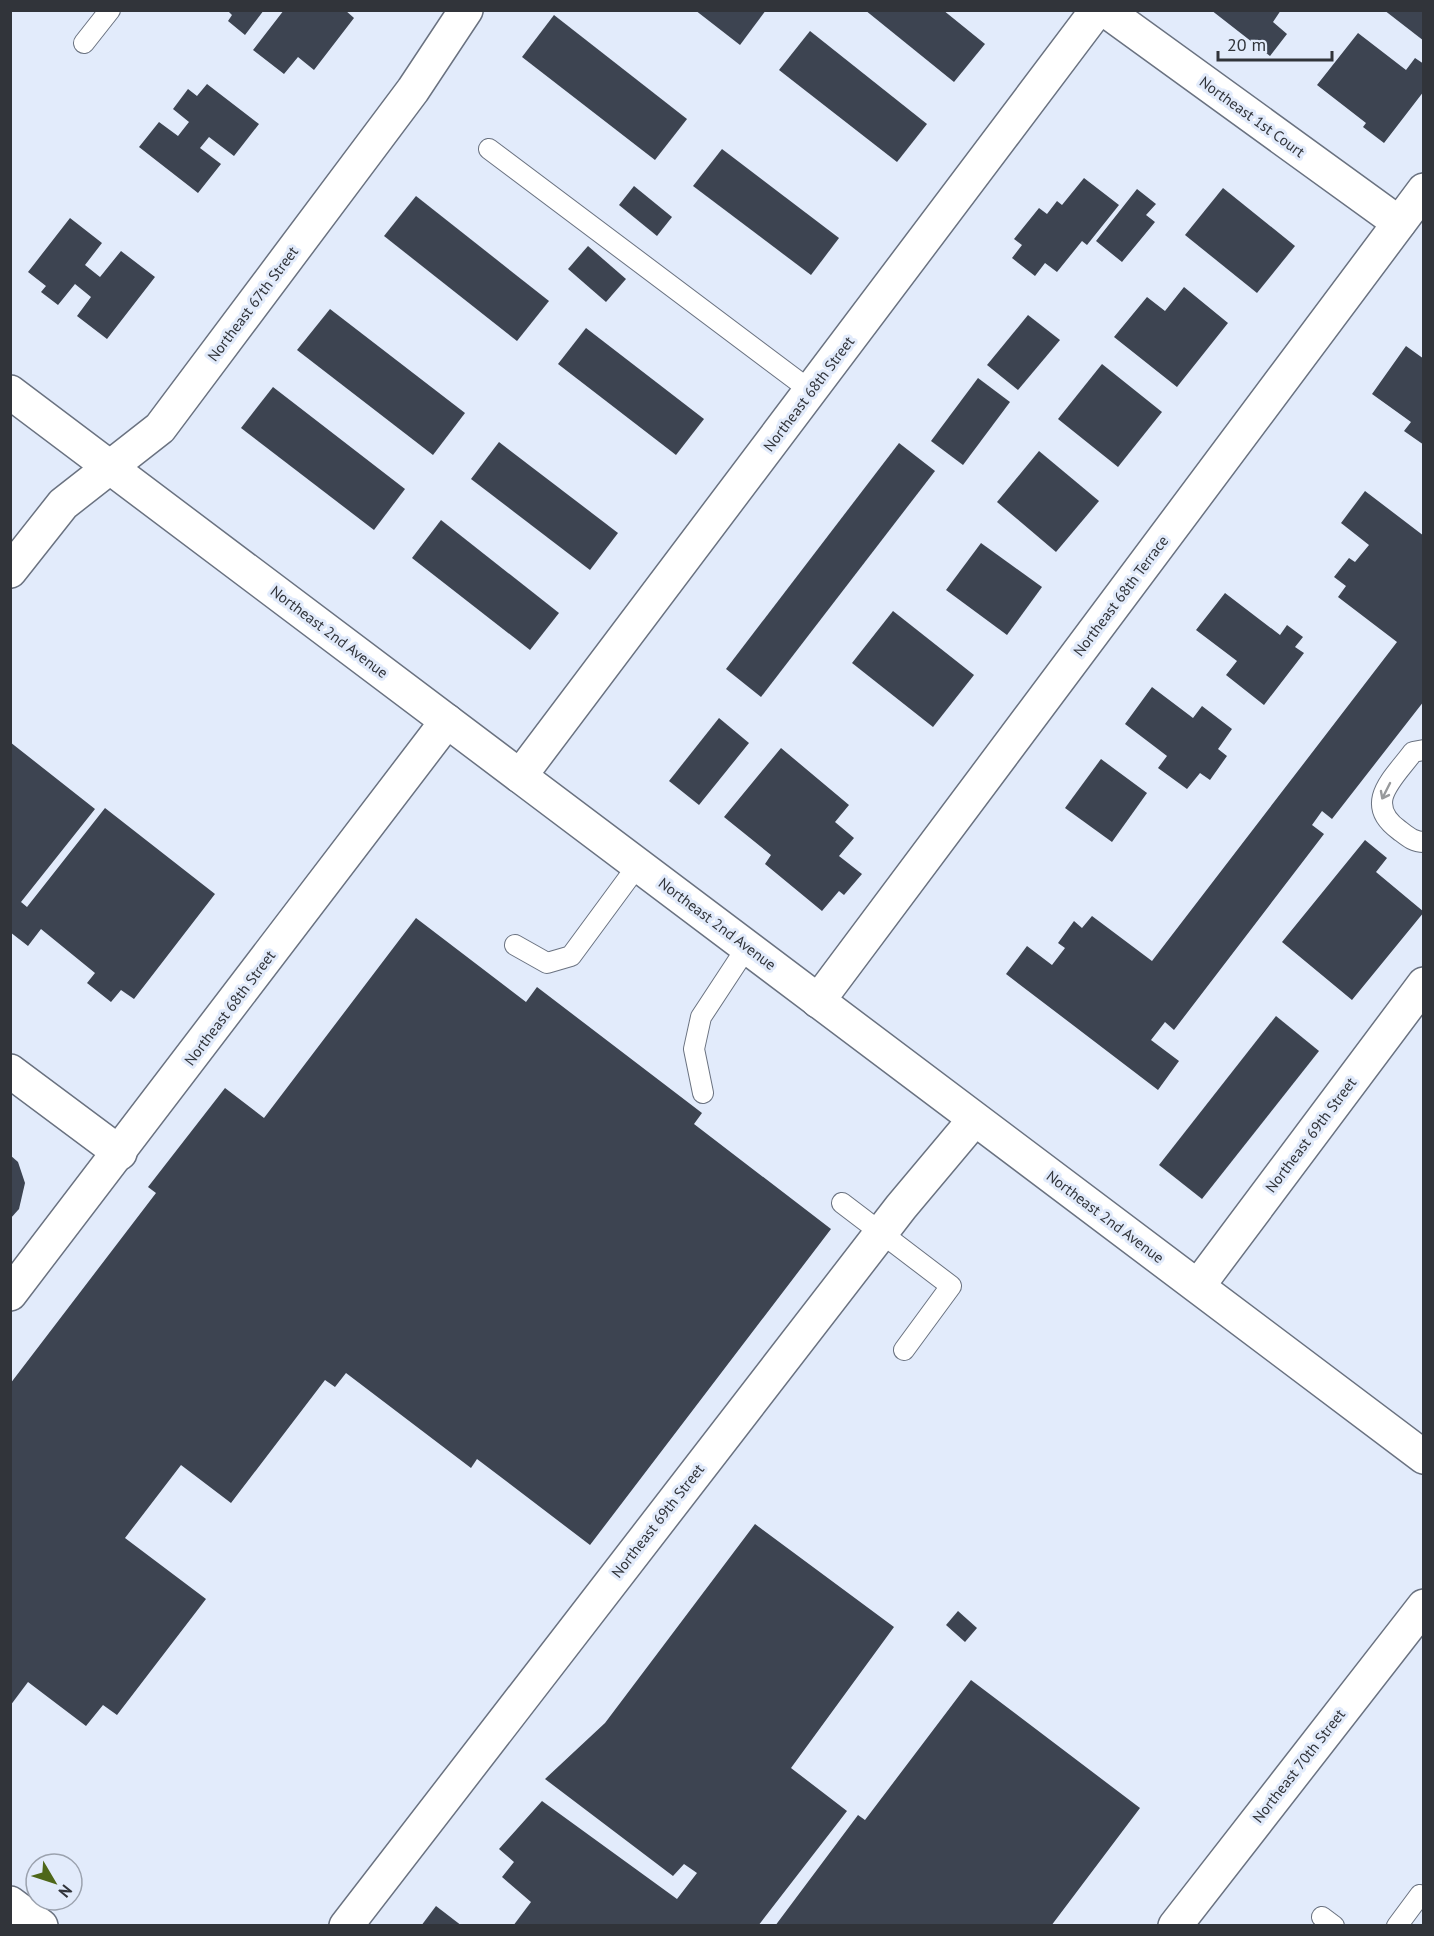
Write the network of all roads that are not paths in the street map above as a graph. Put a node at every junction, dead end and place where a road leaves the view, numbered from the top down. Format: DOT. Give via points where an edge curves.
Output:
graph roads {
  1 [pos="110,10"];
  2 [pos="466,10"];
  3 [pos="1097,10"];
  4 [pos="1104,10"];
  5 [pos="84,43"];
  6 [pos="489,148"];
  7 [pos="1424,190"];
  8 [pos="1399,224"];
  9 [pos="811,391"];
  10 [pos="10,392"];
  11 [pos="109,466"];
  12 [pos="10,571"];
  13 [pos="447,721"];
  14 [pos="1424,750"];
  15 [pos="520,776"];
  16 [pos="1424,842"];
  17 [pos="638,865"];
  18 [pos="515,945"];
  19 [pos="747,947"];
  20 [pos="1424,984"];
  21 [pos="818,1001"];
  22 [pos="10,1071"];
  23 [pos="703,1093"];
  24 [pos="974,1120"];
  25 [pos="120,1153"];
  26 [pos="842,1203"];
  27 [pos="882,1233"];
  28 [pos="1198,1286"];
  29 [pos="10,1294"];
  30 [pos="904,1350"];
  31 [pos="1424,1457"];
  32 [pos="1424,1606"];
  33 [pos="1424,1898"];
  34 [pos="10,1903"];
  35 [pos="352,1924"];
  36 [pos="40,1926"];
  37 [pos="1175,1926"];
  38 [pos="1397,1926"];
  1 -- 5 [label="lane"];
  2 -- 11 [label="street, Northeast 67th Street" via="413,90 160,428"];
  3 -- 9 [label="street, Northeast 68th Street"];
  4 -- 8 [label="street, Northeast 1st Court"];
  6 -- 9 [label="lane"];
  7 -- 8 [label="street, Northeast 68th Terrace"];
  8 -- 21 [label="street, Northeast 68th Terrace"];
  9 -- 15 [label="street, Northeast 68th Street"];
  10 -- 11 [label="street, Northeast 2nd Avenue"];
  11 -- 12 [label="street, Northeast 67th Street" via="63,504"];
  11 -- 13 [label="street, Northeast 2nd Avenue"];
  13 -- 15 [label="street, Northeast 2nd Avenue"];
  13 -- 25 [label="street, Northeast 68th Street"];
  14 -- 16 [label="lane, one-way" via="1413,752 1382,794 1381,806 1387,821 1416,842"];
  15 -- 17 [label="street, Northeast 2nd Avenue"];
  17 -- 18 [label="lane" via="571,956 547,963"];
  17 -- 19 [label="street, Northeast 2nd Avenue"];
  19 -- 21 [label="street, Northeast 2nd Avenue"];
  19 -- 23 [label="lane" via="701,1017 694,1049"];
  20 -- 28 [label="street, Northeast 69th Street"];
  21 -- 24 [label="street, Northeast 2nd Avenue"];
  22 -- 25 [label="street"];
  24 -- 27 [label="street, Northeast 69th Street"];
  24 -- 28 [label="street, Northeast 2nd Avenue"];
  25 -- 29 [label="street, Northeast 68th Street"];
  26 -- 27 [label="lane"];
  27 -- 30 [label="lane" via="951,1286"];
  27 -- 35 [label="street, Northeast 69th Street"];
  28 -- 31 [label="street, Northeast 2nd Avenue"];
  32 -- 37 [label="street, Northeast 70th Street"];
  33 -- 38 [label="lane" via="1420,1895"];
  34 -- 36 [label="street"];
}
